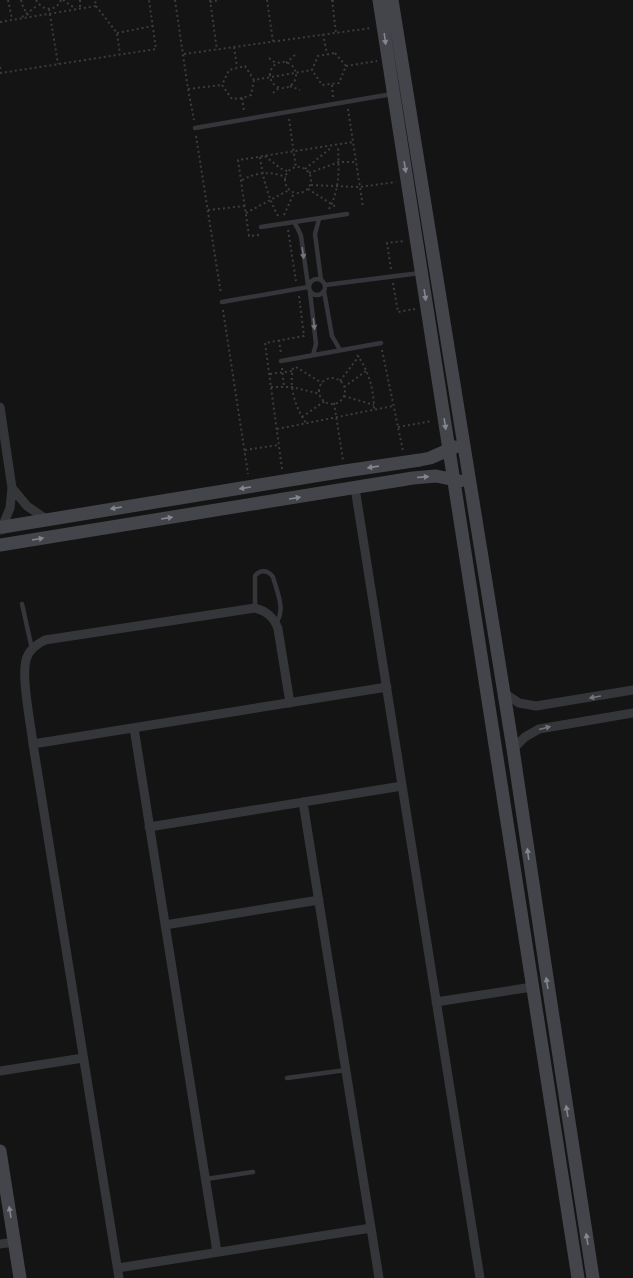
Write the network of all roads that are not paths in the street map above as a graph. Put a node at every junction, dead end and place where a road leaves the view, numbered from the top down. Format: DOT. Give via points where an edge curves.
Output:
graph roads {
  1 [pos="379,0"];
  2 [pos="392,0"];
  3 [pos="394,94"];
  4 [pos="195,128"];
  5 [pos="347,214"];
  6 [pos="319,218"];
  7 [pos="294,222"];
  8 [pos="261,227"];
  9 [pos="421,273"];
  10 [pos="322,280"];
  11 [pos="325,285"];
  12 [pos="308,286"];
  13 [pos="324,291"];
  14 [pos="310,292"];
  15 [pos="222,302"];
  16 [pos="381,343"];
  17 [pos="340,350"];
  18 [pos="313,355"];
  19 [pos="281,361"];
  20 [pos="0,407"];
  21 [pos="464,442"];
  22 [pos="449,450"];
  23 [pos="453,479"];
  24 [pos="470,485"];
  25 [pos="12,488"];
  26 [pos="355,488"];
  27 [pos="46,519"];
  28 [pos="1,529"];
  29 [pos="0,545"];
  30 [pos="22,604"];
  31 [pos="254,608"];
  32 [pos="276,623"];
  33 [pos="32,649"];
  34 [pos="386,687"];
  35 [pos="633,690"];
  36 [pos="504,693"];
  37 [pos="290,703"];
  38 [pos="633,713"];
  39 [pos="134,728"];
  40 [pos="33,744"];
  41 [pos="513,749"];
  42 [pos="402,786"];
  43 [pos="303,802"];
  44 [pos="150,827"];
  45 [pos="319,900"];
  46 [pos="165,925"];
  47 [pos="532,987"];
  48 [pos="436,1002"];
  49 [pos="83,1058"];
  50 [pos="346,1070"];
  51 [pos="0,1071"];
  52 [pos="287,1078"];
  53 [pos="0,1151"];
  54 [pos="253,1172"];
  55 [pos="206,1179"];
  56 [pos="371,1228"];
  57 [pos="14,1242"];
  58 [pos="0,1244"];
  59 [pos="217,1252"];
  60 [pos="118,1268"];
  61 [pos="20,1278"];
  62 [pos="119,1278"];
  63 [pos="379,1278"];
  64 [pos="480,1278"];
  65 [pos="578,1278"];
  66 [pos="593,1278"];
  1 -- 3 [label="street, one-way"];
  2 -- 21 [label="street"];
  3 -- 4 [label="lane"];
  3 -- 9 [label="street, one-way"];
  5 -- 6 [label="lane"];
  6 -- 7 [label="lane"];
  6 -- 10 [label="lane" via="315,234"];
  7 -- 8 [label="lane"];
  7 -- 12 [label="lane, one-way" via="301,236"];
  9 -- 11 [label="lane"];
  9 -- 22 [label="street, one-way"];
  10 -- 11 [label="lane"];
  10 -- 12 [label="lane" via="311,280"];
  11 -- 13 [label="lane"];
  12 -- 14 [label="lane"];
  12 -- 15 [label="lane"];
  13 -- 14 [label="lane" via="316,295"];
  13 -- 17 [label="lane" via="332,336"];
  14 -- 18 [label="lane, one-way" via="316,344"];
  16 -- 17 [label="lane"];
  17 -- 18 [label="lane"];
  18 -- 19 [label="lane"];
  20 -- 25 [label="street"];
  21 -- 22 [label="street"];
  21 -- 24 [label="street"];
  22 -- 23 [label="street"];
  22 -- 27 [label="street, one-way" via="430,458"];
  23 -- 24 [label="street"];
  26 -- 23 [label="street, one-way" via="421,477"];
  23 -- 47 [label="street"];
  24 -- 36 [label="street"];
  25 -- 27 [label="street" via="27,506"];
  25 -- 28 [label="street" via="10,508"];
  29 -- 26 [label="street, one-way"];
  26 -- 34 [label="street"];
  27 -- 28 [label="street"];
  30 -- 33 [label="lane"];
  31 -- 32 [label="street" via="267,612"];
  31 -- 32 [label="lane" via="255,576 266,571 273,577 281,608"];
  31 -- 33 [label="street" via="52,639"];
  32 -- 37 [label="street"];
  33 -- 40 [label="street" via="27,656 24,674"];
  34 -- 37 [label="street"];
  34 -- 42 [label="street"];
  35 -- 36 [label="street, one-way" via="536,706 519,703"];
  36 -- 41 [label="street"];
  37 -- 39 [label="street"];
  41 -- 38 [label="street, one-way" via="525,737 543,728"];
  39 -- 40 [label="street"];
  39 -- 44 [label="street"];
  40 -- 49 [label="street"];
  66 -- 41 [label="street, one-way"];
  42 -- 43 [label="street"];
  42 -- 48 [label="street"];
  43 -- 44 [label="street"];
  43 -- 45 [label="street"];
  44 -- 46 [label="street"];
  45 -- 46 [label="street"];
  45 -- 50 [label="street"];
  46 -- 55 [label="street"];
  47 -- 48 [label="street"];
  47 -- 65 [label="street"];
  48 -- 64 [label="street"];
  49 -- 51 [label="street"];
  49 -- 60 [label="street"];
  50 -- 52 [label="lane"];
  50 -- 56 [label="street"];
  57 -- 53 [label="street, one-way"];
  54 -- 55 [label="lane"];
  55 -- 59 [label="street"];
  56 -- 59 [label="street"];
  56 -- 63 [label="street"];
  57 -- 58 [label="street"];
  57 -- 61 [label="street"];
  59 -- 60 [label="street"];
  60 -- 62 [label="street"];
}
